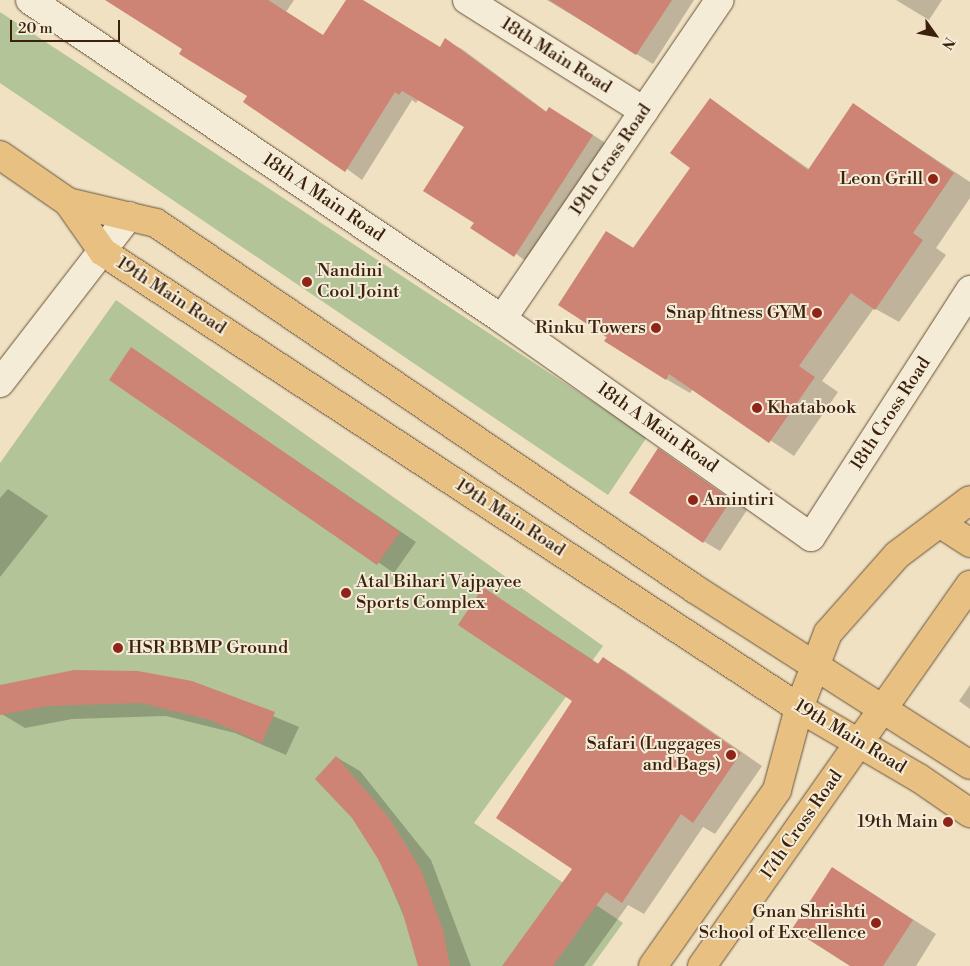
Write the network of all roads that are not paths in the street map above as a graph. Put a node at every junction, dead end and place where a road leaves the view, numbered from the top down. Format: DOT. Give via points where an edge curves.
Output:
graph roads {
  1 [pos="30,0"];
  2 [pos="467,0"];
  3 [pos="720,0"];
  4 [pos="644,111"];
  5 [pos="0,155"];
  6 [pos="68,202"];
  7 [pos="128,216"];
  8 [pos="103,252"];
  9 [pos="970,290"];
  10 [pos="502,320"];
  11 [pos="0,383"];
  12 [pos="970,500"];
  13 [pos="941,524"];
  14 [pos="811,537"];
  15 [pos="970,543"];
  16 [pos="970,585"];
  17 [pos="815,663"];
  18 [pos="799,708"];
  19 [pos="884,708"];
  20 [pos="857,745"];
  21 [pos="970,765"];
  22 [pos="970,813"];
  23 [pos="653,966"];
  24 [pos="702,966"];
  1 -- 10 [label="street, 18th A Main Road"];
  2 -- 4 [label="street, 18th Main Road"];
  3 -- 4 [label="street, 19th Cross Road"];
  4 -- 10 [label="street, 19th Cross Road"];
  5 -- 6 [label="main road, 19th Main Road"];
  6 -- 7 [label="main road, 19th Main Road"];
  6 -- 8 [label="main road, 19th Main Road"];
  7 -- 8 [label="street"];
  7 -- 17 [label="main road, 19th Main Road" via="156,223 695,589"];
  8 -- 11 [label="street"];
  8 -- 18 [label="main road, 19th Main Road"];
  9 -- 14 [label="street, 18th Cross Road"];
  10 -- 14 [label="street, 18th A Main Road"];
  12 -- 13 [label="main road"];
  13 -- 15 [label="main road"];
  13 -- 17 [label="main road" via="897,555 828,633"];
  16 -- 19 [label="main road, 17th Cross Road"];
  17 -- 18 [label="main road"];
  17 -- 19 [label="main road, 19th Main Road"];
  18 -- 20 [label="main road, 19th Main Road"];
  18 -- 23 [label="main road" via="777,790"];
  19 -- 20 [label="main road, 17th Cross Road"];
  19 -- 21 [label="main road, 19th Main Road"];
  20 -- 22 [label="main road, 19th Main Road" via="919,778"];
  20 -- 24 [label="main road, 17th Cross Road"];
}
